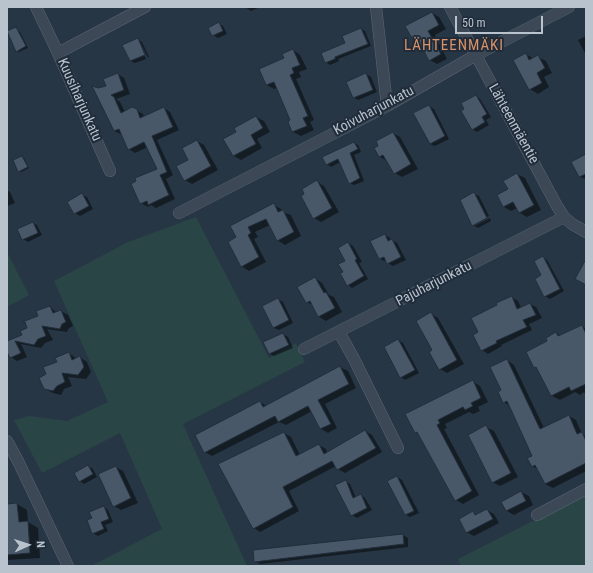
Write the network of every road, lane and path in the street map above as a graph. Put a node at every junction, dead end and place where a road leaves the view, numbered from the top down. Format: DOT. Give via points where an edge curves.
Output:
graph roads {
  1 [pos="36,7"];
  2 [pos="145,7"];
  3 [pos="376,7"];
  4 [pos="450,7"];
  5 [pos="569,7"];
  6 [pos="58,53"];
  7 [pos="476,55"];
  8 [pos="387,106"];
  9 [pos="110,171"];
  10 [pos="179,213"];
  11 [pos="564,217"];
  12 [pos="586,232"];
  13 [pos="339,332"];
  14 [pos="304,350"];
  15 [pos="7,441"];
  16 [pos="398,448"];
  17 [pos="586,489"];
  18 [pos="537,514"];
  19 [pos="68,566"];
  1 -- 6 [label="street"];
  2 -- 6 [label="street, Kuusiharjunkatu"];
  3 -- 8 [label="street"];
  4 -- 7 [label="street, Lähteenmäentie"];
  5 -- 7 [label="street, Koivuharjunkatu"];
  6 -- 9 [label="street, Kuusiharjunkatu"];
  7 -- 8 [label="street, Koivuharjunkatu"];
  7 -- 11 [label="street, Lähteenmäentie"];
  8 -- 10 [label="street, Koivuharjunkatu"];
  11 -- 12 [label="street, Lähteenmäentie"];
  11 -- 13 [label="street, Pajuharjunkatu"];
  13 -- 14 [label="street, Pajuharjunkatu"];
  13 -- 16 [label="street"];
  15 -- 19 [label="street"];
  17 -- 18 [label="street"];
}
